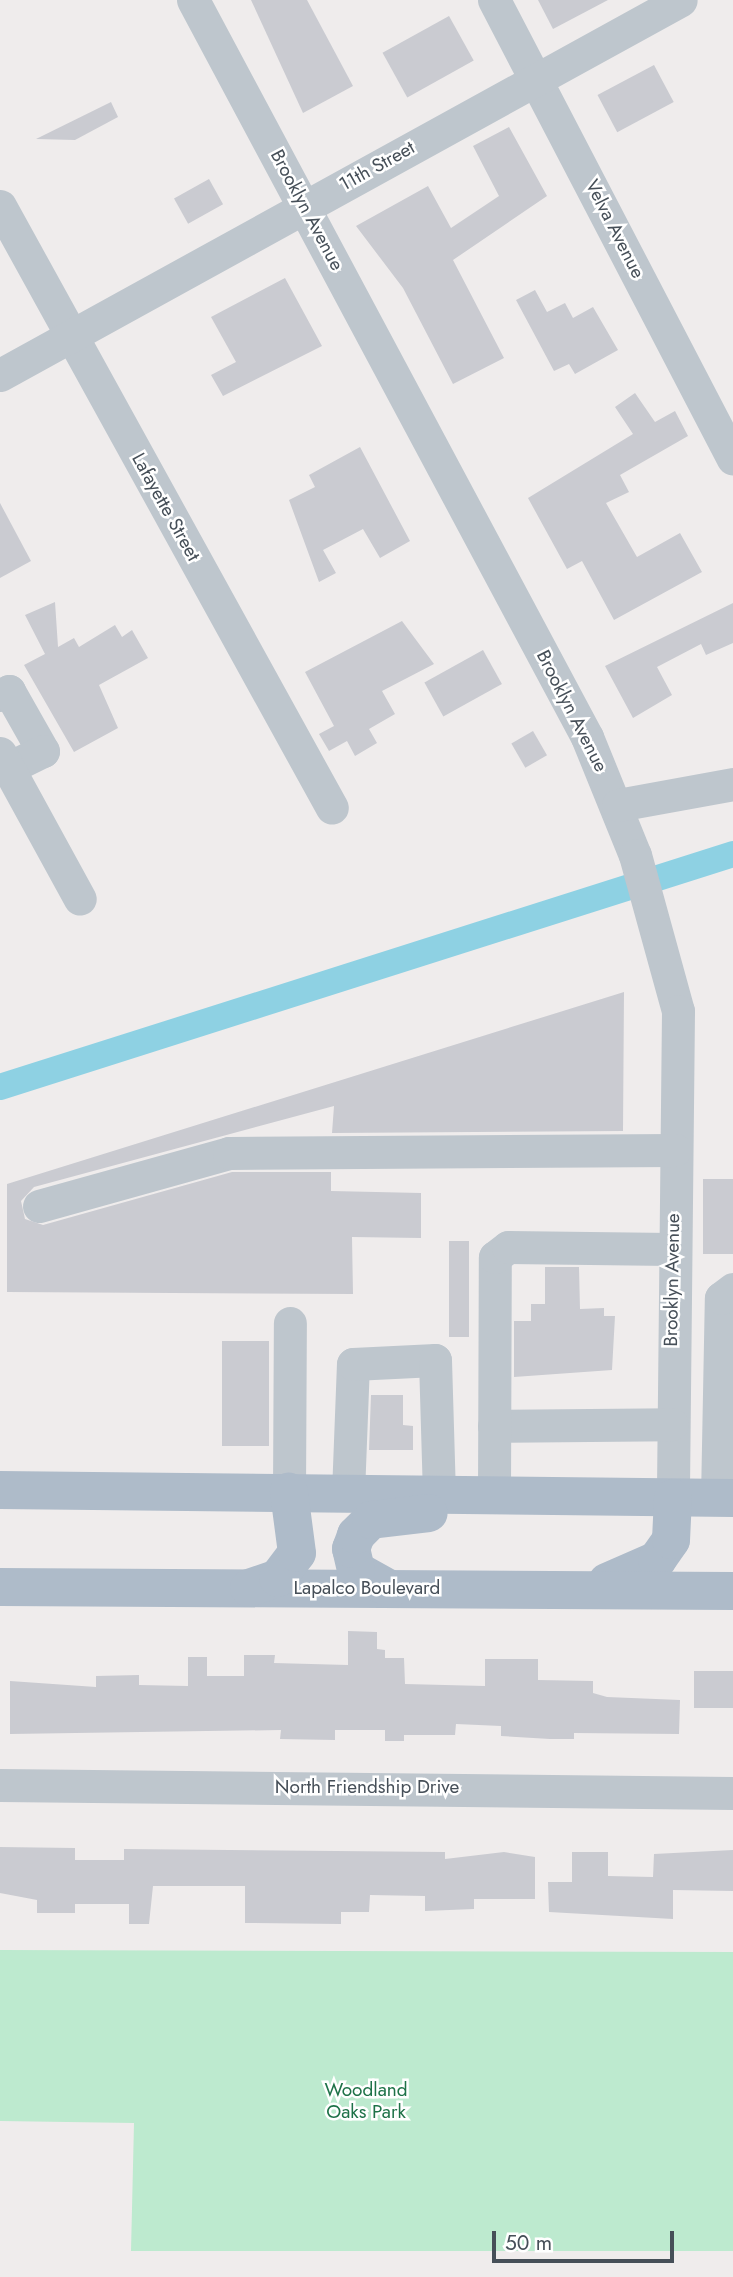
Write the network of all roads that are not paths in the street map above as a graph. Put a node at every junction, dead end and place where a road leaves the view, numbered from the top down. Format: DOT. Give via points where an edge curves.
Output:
graph roads {
  1 [pos="193,0"];
  2 [pos="494,0"];
  3 [pos="681,0"];
  4 [pos="538,78"];
  5 [pos="0,206"];
  6 [pos="305,206"];
  7 [pos="72,335"];
  8 [pos="0,375"];
  9 [pos="733,459"];
  10 [pos="0,695"];
  11 [pos="4,761"];
  12 [pos="733,785"];
  13 [pos="618,806"];
  14 [pos="332,808"];
  15 [pos="80,899"];
  16 [pos="675,1150"];
  17 [pos="39,1206"];
  18 [pos="671,1249"];
  19 [pos="733,1289"];
  20 [pos="290,1323"];
  21 [pos="671,1354"];
  22 [pos="726,1354"];
  23 [pos="672,1424"];
  24 [pos="494,1426"];
  25 [pos="726,1429"];
  26 [pos="8,1492"];
  27 [pos="289,1492"];
  28 [pos="348,1493"];
  29 [pos="439,1493"];
  30 [pos="494,1494"];
  31 [pos="570,1495"];
  32 [pos="673,1498"];
  33 [pos="725,1498"];
  34 [pos="0,1587"];
  35 [pos="585,1587"];
  36 [pos="248,1588"];
  37 [pos="390,1589"];
  38 [pos="733,1591"];
  39 [pos="0,1785"];
  40 [pos="733,1793"];
  1 -- 6 [label="street, Brooklyn Avenue"];
  2 -- 4 [label="street, Velva Avenue"];
  3 -- 4 [label="street, 11th Street"];
  4 -- 6 [label="street, 11th Street"];
  4 -- 9 [label="street, Velva Avenue"];
  5 -- 7 [label="street, Lafayette Street"];
  6 -- 7 [label="street, 11th Street"];
  6 -- 13 [label="street, Brooklyn Avenue"];
  7 -- 8 [label="street, 11th Street"];
  7 -- 14 [label="street, Lafayette Street"];
  10 -- 11 [label="street" via="9,691 43,751"];
  11 -- 15 [label="street"];
  12 -- 13 [label="street"];
  13 -- 16 [label="street, Brooklyn Avenue" via="678,1012"];
  16 -- 17 [label="street" via="229,1153"];
  16 -- 18 [label="street, Brooklyn Avenue"];
  18 -- 21 [label="street, Brooklyn Avenue"];
  18 -- 24 [label="street" via="508,1247 495,1257"];
  19 -- 22 [label="street" via="721,1298"];
  20 -- 27 [label="street"];
  21 -- 22 [label="street"];
  21 -- 23 [label="street, Brooklyn Avenue"];
  22 -- 25 [label="street"];
  23 -- 24 [label="street"];
  23 -- 32 [label="street, Brooklyn Avenue"];
  24 -- 30 [label="street"];
  25 -- 33 [label="street"];
  26 -- 27 [label="main road"];
  27 -- 28 [label="main road"];
  27 -- 36 [label="main road" via="297,1553 278,1578"];
  28 -- 29 [label="main road"];
  28 -- 29 [label="street" via="353,1364 435,1360"];
  29 -- 30 [label="main road"];
  30 -- 31 [label="main road"];
  31 -- 32 [label="main road"];
  31 -- 37 [label="main road" via="372,1520 356,1535 351,1561 356,1570"];
  32 -- 33 [label="main road"];
  32 -- 35 [label="main road" via="671,1540 657,1560 636,1574"];
  34 -- 36 [label="main road, Lapalco Boulevard"];
  35 -- 37 [label="main road, Lapalco Boulevard"];
  35 -- 38 [label="main road, Lapalco Boulevard"];
  36 -- 37 [label="main road, Lapalco Boulevard"];
  39 -- 40 [label="street, North Friendship Drive"];
}
